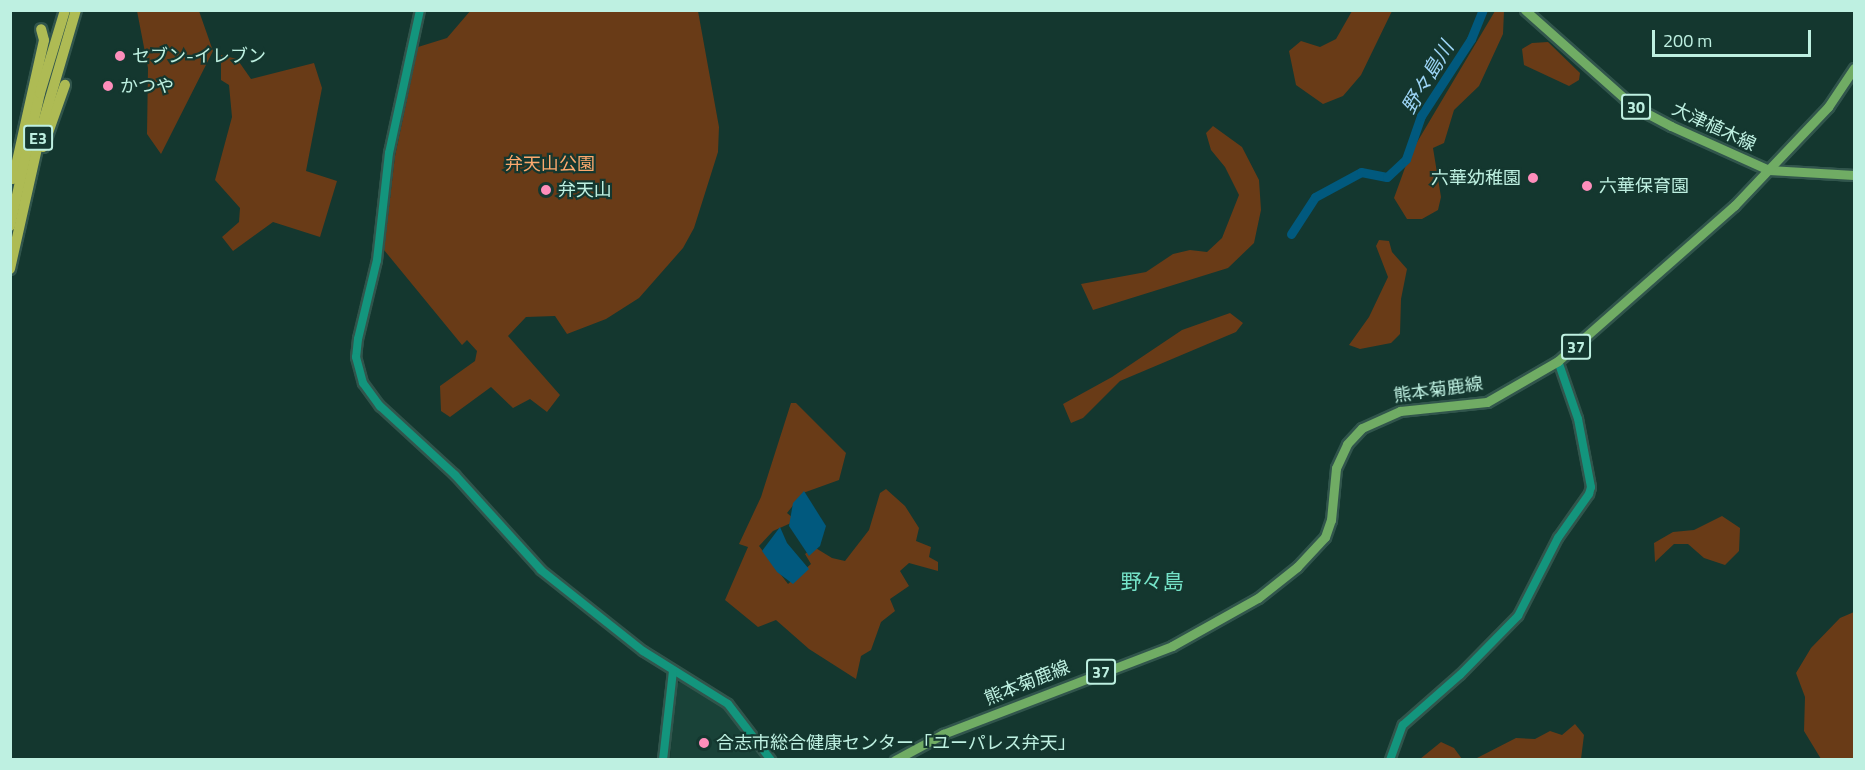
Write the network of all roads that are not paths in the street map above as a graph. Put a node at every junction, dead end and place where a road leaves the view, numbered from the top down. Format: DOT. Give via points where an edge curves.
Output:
graph roads {
  1 [pos="65,10"];
  2 [pos="76,10"];
  3 [pos="420,10"];
  4 [pos="1525,10"];
  5 [pos="41,29"];
  6 [pos="1854,68"];
  7 [pos="65,85"];
  8 [pos="1769,170"];
  9 [pos="1854,175"];
  10 [pos="10,194"];
  11 [pos="10,226"];
  12 [pos="13,254"];
  13 [pos="10,269"];
  14 [pos="1558,361"];
  15 [pos="673,671"];
  16 [pos="663,759"];
  17 [pos="771,759"];
  18 [pos="895,759"];
  19 [pos="1390,759"];
  1 -- 11 [label="highway, E3" via="40,93"];
  2 -- 12 [label="highway, E3" via="42,126"];
  3 -- 15 [label="street" via="389,153 377,260 358,339 356,357 363,383 380,406 455,475 541,570"];
  4 -- 8 [label="main road, 大津植木線 / 30" via="1633,106"];
  5 -- 10 [label="highway" via="44,40"];
  6 -- 8 [label="main road, 熊本菊鹿線 / 37" via="1828,106"];
  7 -- 12 [label="highway" via="42,149"];
  8 -- 9 [label="main road, 大津植木線 / 30"];
  8 -- 14 [label="main road, 熊本菊鹿線 / 37" via="1639,292"];
  12 -- 13 [label="highway, E3"];
  14 -- 18 [label="main road, 熊本菊鹿線 / 37" via="1487,402 1400,411 1362,428 1347,444 1336,468 1331,520 1325,537 1297,567 1239,611 1172,646 943,734"];
  14 -- 19 [label="street" via="1578,418 1589,494 1558,538 1518,616 1403,725"];
  15 -- 16 [label="street"];
  15 -- 17 [label="street" via="728,704"];
}
